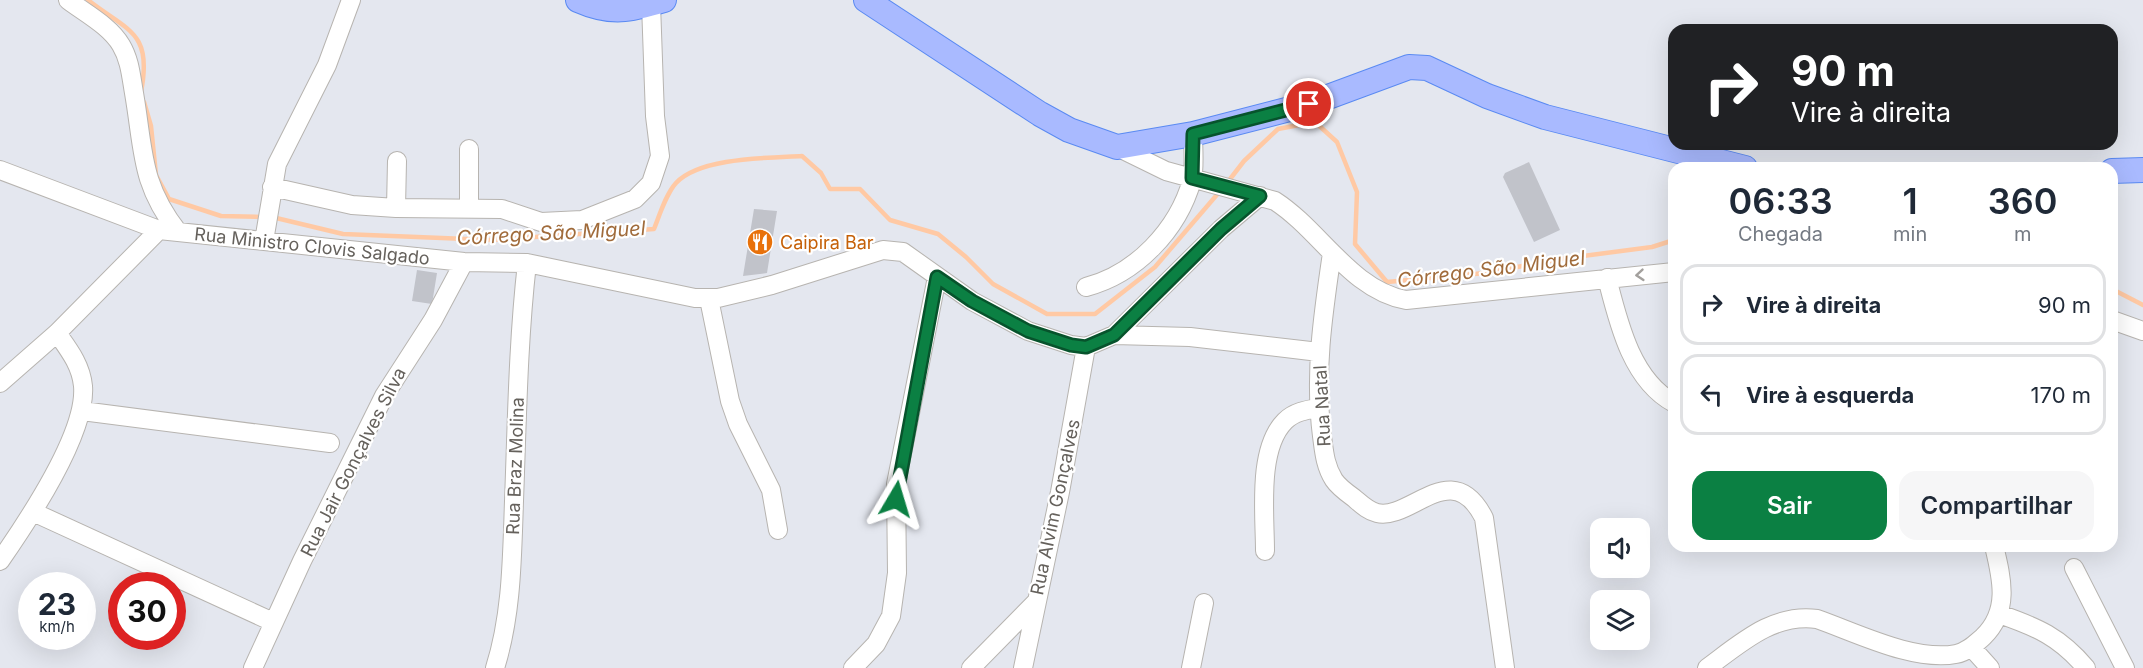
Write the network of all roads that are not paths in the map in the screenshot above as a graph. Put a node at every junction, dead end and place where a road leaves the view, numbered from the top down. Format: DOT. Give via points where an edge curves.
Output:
graph roads {
  1 [pos="68,0"];
  2 [pos="351,0"];
  3 [pos="578,0"];
  4 [pos="866,0"];
  5 [pos="658,2"];
  6 [pos="1193,134"];
  7 [pos="1117,147"];
  8 [pos="469,149"];
  9 [pos="1668,149"];
  10 [pos="1674,150"];
  11 [pos="397,161"];
  12 [pos="1721,162"];
  13 [pos="0,170"];
  14 [pos="2143,170"];
  15 [pos="2118,171"];
  16 [pos="1197,179"];
  17 [pos="271,192"];
  18 [pos="1254,195"];
  19 [pos="469,207"];
  20 [pos="396,208"];
  21 [pos="159,231"];
  22 [pos="178,232"];
  23 [pos="264,236"];
  24 [pos="1332,253"];
  25 [pos="464,262"];
  26 [pos="527,263"];
  27 [pos="1668,273"];
  28 [pos="937,277"];
  29 [pos="1607,278"];
  30 [pos="1086,287"];
  31 [pos="709,299"];
  32 [pos="2118,322"];
  33 [pos="2143,331"];
  34 [pos="57,333"];
  35 [pos="1114,335"];
  36 [pos="1086,347"];
  37 [pos="1319,352"];
  38 [pos="0,383"];
  39 [pos="1668,398"];
  40 [pos="1318,408"];
  41 [pos="82,411"];
  42 [pos="330,443"];
  43 [pos="33,512"];
  44 [pos="778,530"];
  45 [pos="1265,551"];
  46 [pos="1995,552"];
  47 [pos="0,561"];
  48 [pos="2074,568"];
  49 [pos="1035,603"];
  50 [pos="1204,603"];
  51 [pos="1999,614"];
  52 [pos="273,622"];
  53 [pos="1972,648"];
  54 [pos="253,668"];
  55 [pos="495,668"];
  56 [pos="853,668"];
  57 [pos="971,668"];
  58 [pos="1023,668"];
  59 [pos="1191,668"];
  60 [pos="1505,668"];
  61 [pos="1707,668"];
  62 [pos="1990,668"];
  63 [pos="2086,668"];
  64 [pos="2125,668"];
  1 -- 22 [label="street" via="109,32 129,60 146,172 161,210"];
  2 -- 17 [label="street" via="327,65 277,164"];
  3 -- 5 [label="main road" via="599,9 618,11"];
  4 -- 7 [label="main road" via="1040,114 1069,130"];
  5 -- 19 [label="street" via="655,116 660,156 651,183 635,199 582,220 541,222 502,209"];
  6 -- 7 [label="main road"];
  6 -- 9 [label="main road" via="1309,104 1409,67 1427,68 1545,117"];
  6 -- 16 [label="street"];
  7 -- 16 [label="street" via="1148,163"];
  8 -- 19 [label="street"];
  10 -- 12 [label="main road"];
  11 -- 20 [label="street"];
  13 -- 21 [label="street, Rua Ministro Clovis Salgado"];
  14 -- 15 [label="main road"];
  16 -- 18 [label="street"];
  16 -- 30 [label="street" via="1170,224 1134,266 1111,281"];
  17 -- 20 [label="street"];
  17 -- 23 [label="street"];
  18 -- 24 [label="street" via="1289,210"];
  18 -- 35 [label="street"];
  19 -- 20 [label="street"];
  21 -- 22 [label="street, Rua Ministro Clovis Salgado"];
  21 -- 34 [label="street"];
  22 -- 23 [label="street, Rua Ministro Clovis Salgado"];
  23 -- 25 [label="street, Rua Ministro Clovis Salgado"];
  24 -- 29 [label="street" via="1382,293 1406,300"];
  24 -- 37 [label="street, Rua Natal"];
  25 -- 26 [label="street, Rua Ministro Clovis Salgado"];
  25 -- 52 [label="street, Rua Jair Gonçalves Silva" via="433,320 384,396"];
  26 -- 31 [label="street, Rua Ministro Clovis Salgado" via="653,291"];
  26 -- 55 [label="street, Rua Braz Molina" via="519,340 506,635"];
  27 -- 29 [label="street, one-way"];
  28 -- 31 [label="street, Rua Ministro Clovis Salgado" via="903,252 883,250 772,285"];
  28 -- 36 [label="street, Rua Ministro Clovis Salgado" via="1028,331"];
  28 -- 56 [label="street" via="896,484 897,573 891,616 876,644"];
  29 -- 39 [label="street" via="1627,348 1651,383"];
  31 -- 44 [label="street" via="730,401 771,490"];
  32 -- 33 [label="street"];
  34 -- 38 [label="street"];
  34 -- 41 [label="street" via="80,369"];
  35 -- 36 [label="street"];
  35 -- 37 [label="street" via="1200,338"];
  36 -- 49 [label="street, Rua Alvim Gonçalves"];
  37 -- 40 [label="street, Rua Natal"];
  40 -- 45 [label="street" via="1299,411 1286,420 1269,448"];
  40 -- 60 [label="street, Rua Natal" via="1326,463 1334,480 1367,509 1391,512 1449,491 1465,495 1477,504 1488,539"];
  41 -- 42 [label="street"];
  41 -- 43 [label="street"];
  43 -- 47 [label="street"];
  43 -- 52 [label="street"];
  46 -- 51 [label="street" via="2003,597"];
  48 -- 64 [label="street"];
  49 -- 57 [label="street"];
  49 -- 58 [label="street, Rua Alvim Gonçalves"];
  50 -- 59 [label="street"];
  51 -- 53 [label="street"];
  51 -- 63 [label="street" via="2040,628"];
  52 -- 54 [label="street, Rua Jair Gonçalves Silva"];
  53 -- 61 [label="street" via="1957,654 1913,652 1801,617 1757,631"];
  53 -- 62 [label="street"];
}
